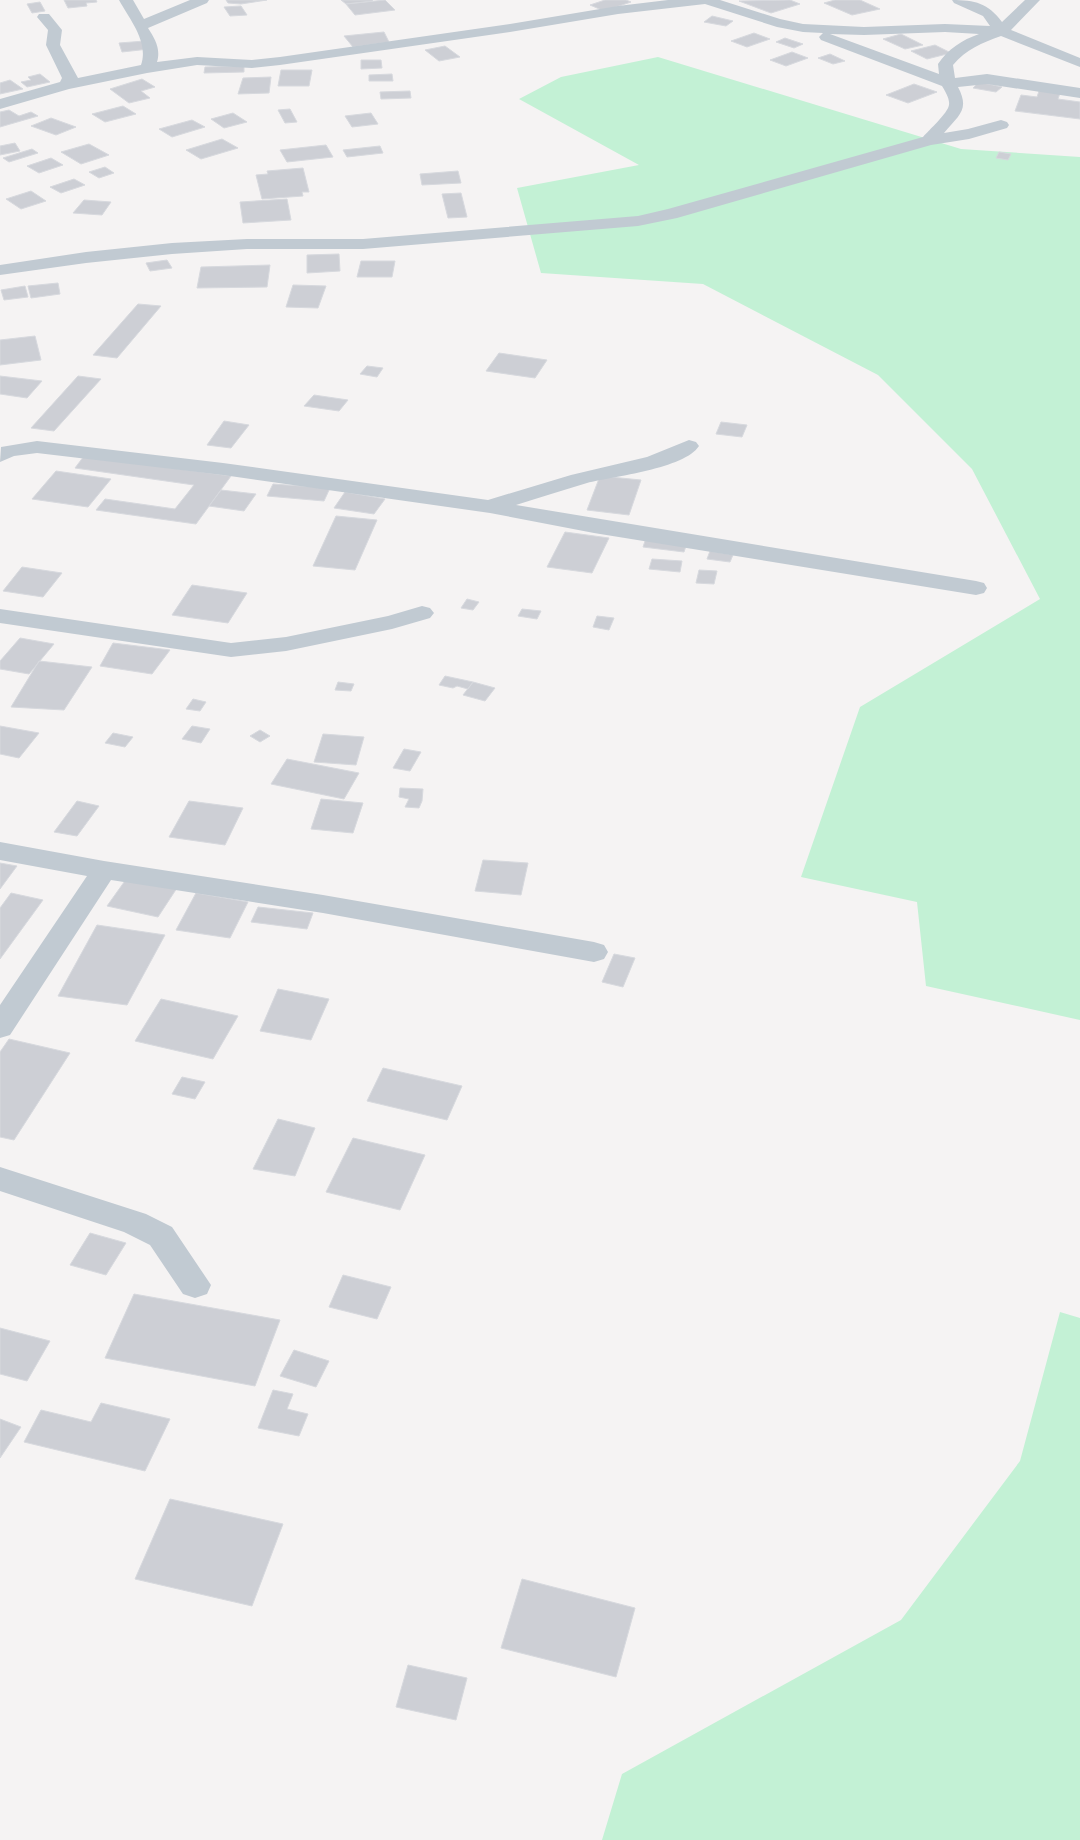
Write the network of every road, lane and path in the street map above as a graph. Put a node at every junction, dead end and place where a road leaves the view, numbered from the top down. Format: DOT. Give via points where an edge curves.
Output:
graph roads {
  1 [pos="126,0"];
  2 [pos="202,0"];
  3 [pos="706,0"];
  4 [pos="959,0"];
  5 [pos="1033,0"];
  6 [pos="44,17"];
  7 [pos="140,26"];
  8 [pos="803,28"];
  9 [pos="1001,31"];
  10 [pos="1080,64"];
  11 [pos="148,68"];
  12 [pos="948,83"];
  13 [pos="66,85"];
  14 [pos="1080,93"];
  15 [pos="0,104"];
  16 [pos="1001,125"];
  17 [pos="930,140"];
  18 [pos="0,270"];
  19 [pos="689,446"];
  20 [pos="0,456"];
  21 [pos="490,506"];
  22 [pos="976,588"];
  23 [pos="422,613"];
  24 [pos="0,616"];
  25 [pos="0,851"];
  26 [pos="104,870"];
  27 [pos="594,952"];
  28 [pos="0,1028"];
  29 [pos="0,1180"];
  30 [pos="196,1285"];
  1 -- 7 [label="street"];
  2 -- 7 [label="street"];
  3 -- 8 [label="street"];
  3 -- 11 [label="street" via="618,10 280,61 252,64 197,62"];
  4 -- 9 [label="street" via="988,12"];
  5 -- 9 [label="street"];
  6 -- 13 [label="street" via="55,30 53,45 70,78"];
  7 -- 11 [label="street" via="150,42"];
  8 -- 9 [label="street"];
  8 -- 12 [label="street"];
  9 -- 10 [label="street"];
  9 -- 12 [label="street" via="968,43 952,56 945,64"];
  11 -- 13 [label="street"];
  12 -- 14 [label="street" via="987,79"];
  12 -- 17 [label="street" via="957,105"];
  13 -- 15 [label="street"];
  16 -- 17 [label="street"];
  17 -- 18 [label="street" via="638,221 335,246 285,242 228,245 72,259"];
  19 -- 21 [label="street" via="652,463 590,476"];
  20 -- 21 [label="street" via="24,448 57,448"];
  21 -- 22 [label="street"];
  23 -- 24 [label="street" via="286,644 231,650"];
  25 -- 26 [label="street"];
  26 -- 27 [label="street" via="323,904"];
  26 -- 28 [label="street"];
  29 -- 30 [label="street" via="135,1223 161,1236"];
}
